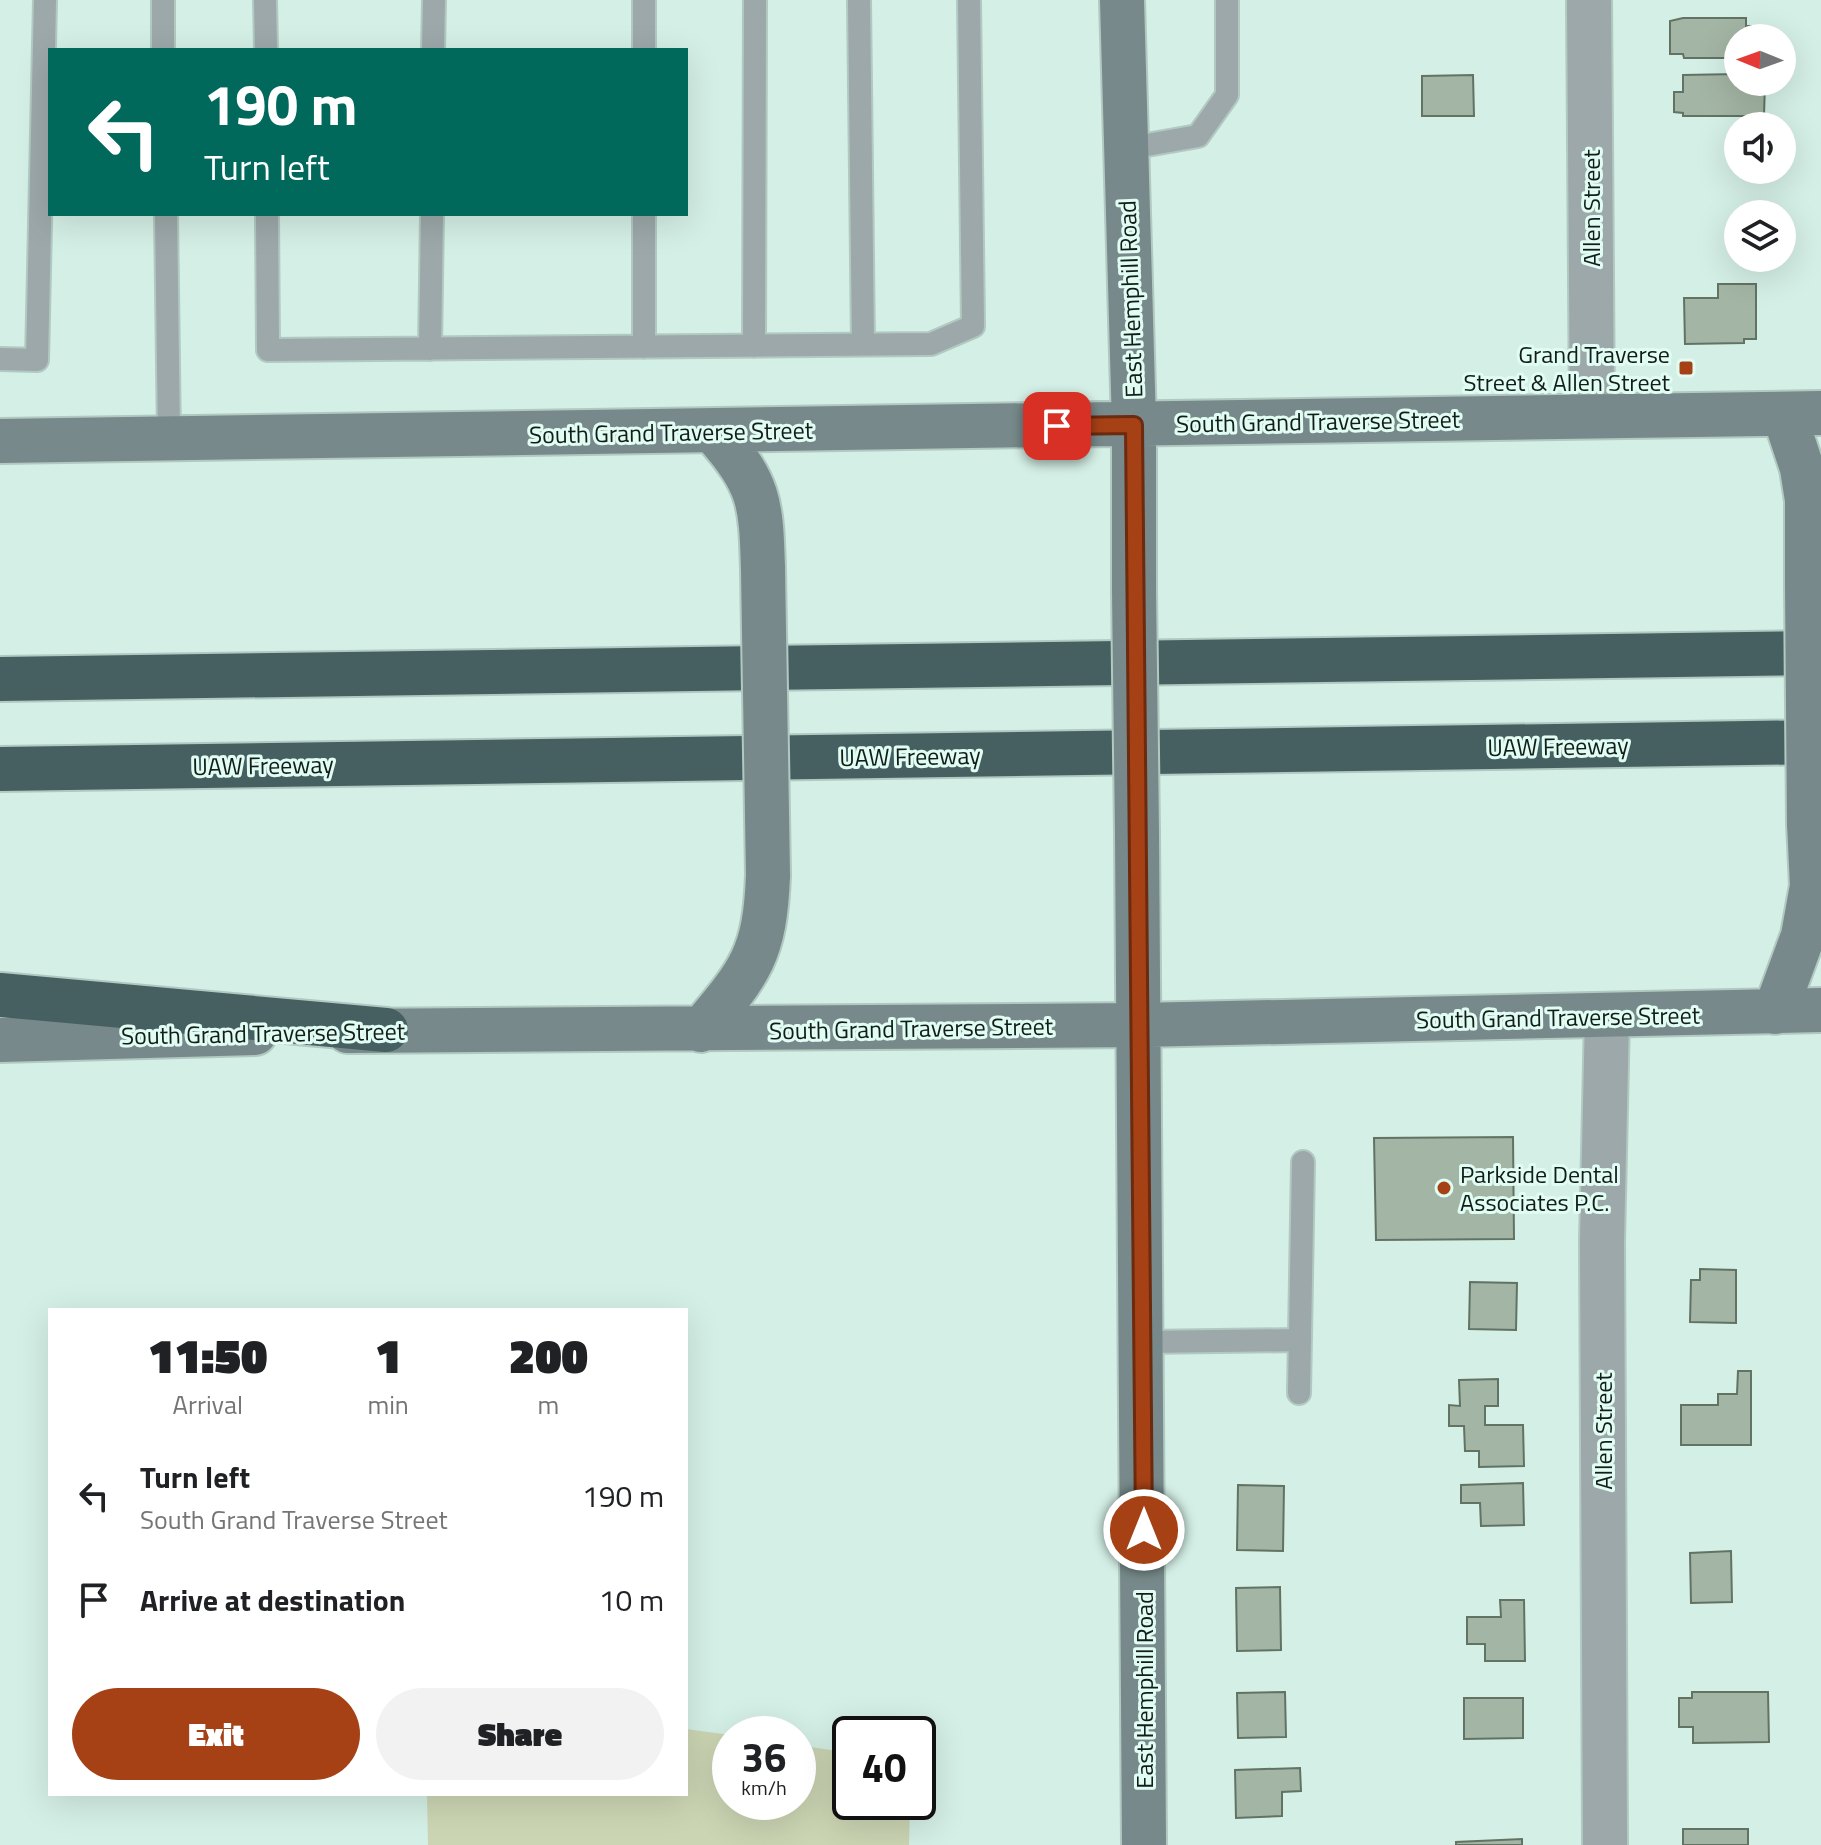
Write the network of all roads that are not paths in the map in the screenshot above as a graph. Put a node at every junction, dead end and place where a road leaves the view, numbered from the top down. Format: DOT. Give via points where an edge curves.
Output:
graph roads {
  1 [pos="45,0"];
  2 [pos="163,0"];
  3 [pos="265,0"];
  4 [pos="434,0"];
  5 [pos="644,0"];
  6 [pos="755,0"];
  7 [pos="859,0"];
  8 [pos="969,0"];
  9 [pos="1122,0"];
  10 [pos="1227,0"];
  11 [pos="1589,0"];
  12 [pos="163,48"];
  13 [pos="266,48"];
  14 [pos="433,48"];
  15 [pos="644,48"];
  16 [pos="1124,149"];
  17 [pos="166,216"];
  18 [pos="267,216"];
  19 [pos="432,216"];
  20 [pos="644,216"];
  21 [pos="863,344"];
  22 [pos="754,346"];
  23 [pos="644,347"];
  24 [pos="430,349"];
  25 [pos="0,359"];
  26 [pos="1802,414"];
  27 [pos="1592,415"];
  28 [pos="1134,425"];
  29 [pos="714,432"];
  30 [pos="169,438"];
  31 [pos="0,441"];
  32 [pos="1821,653"];
  33 [pos="0,679"];
  34 [pos="1821,742"];
  35 [pos="0,769"];
  36 [pos="0,995"];
  37 [pos="1821,1010"];
  38 [pos="1775,1012"];
  39 [pos="1607,1017"];
  40 [pos="1140,1025"];
  41 [pos="386,1030"];
  42 [pos="701,1030"];
  43 [pos="0,1040"];
  44 [pos="1303,1162"];
  45 [pos="1300,1340"];
  46 [pos="1143,1342"];
  47 [pos="1299,1393"];
  48 [pos="1144,1845"];
  49 [pos="1605,1845"];
  1 -- 25 [label="lane" via="37,360"];
  2 -- 12 [label="lane"];
  3 -- 13 [label="lane"];
  4 -- 14 [label="lane"];
  5 -- 15 [label="lane"];
  6 -- 22 [label="lane"];
  7 -- 21 [label="lane"];
  8 -- 21 [label="lane" via="973,326 931,344"];
  9 -- 16 [label="main road, East Hemphill Road"];
  10 -- 16 [label="lane" via="1227,95 1198,136"];
  11 -- 27 [label="street, Allen Street"];
  16 -- 28 [label="main road, East Hemphill Road"];
  17 -- 30 [label="lane"];
  18 -- 24 [label="lane" via="268,350"];
  19 -- 24 [label="lane"];
  20 -- 23 [label="lane"];
  21 -- 22 [label="lane"];
  22 -- 23 [label="lane"];
  23 -- 24 [label="lane"];
  26 -- 27 [label="main road, South Grand Traverse Street"];
  26 -- 38 [label="main road, bridge" via="1812,886 1803,936"];
  27 -- 28 [label="main road, South Grand Traverse Street"];
  28 -- 29 [label="main road, South Grand Traverse Street"];
  28 -- 40 [label="main road, East Hemphill Road, bridge"];
  29 -- 30 [label="main road, South Grand Traverse Street"];
  29 -- 42 [label="main road, bridge" via="741,462 759,499 768,875 766,920 753,963"];
  30 -- 31 [label="main road, South Grand Traverse Street"];
  32 -- 33 [label="highway"];
  34 -- 35 [label="highway, UAW Freeway"];
  36 -- 41 [label="highway"];
  37 -- 38 [label="main road, South Grand Traverse Street"];
  38 -- 39 [label="main road, South Grand Traverse Street"];
  39 -- 40 [label="main road, South Grand Traverse Street"];
  39 -- 49 [label="street, Allen Street" via="1602,1241"];
  40 -- 42 [label="main road, South Grand Traverse Street"];
  40 -- 46 [label="main road, East Hemphill Road"];
  41 -- 42 [label="main road, South Grand Traverse Street"];
  41 -- 43 [label="main road, South Grand Traverse Street"];
  44 -- 45 [label="lane"];
  45 -- 46 [label="lane"];
  45 -- 47 [label="lane"];
  46 -- 48 [label="main road, East Hemphill Road"];
}
